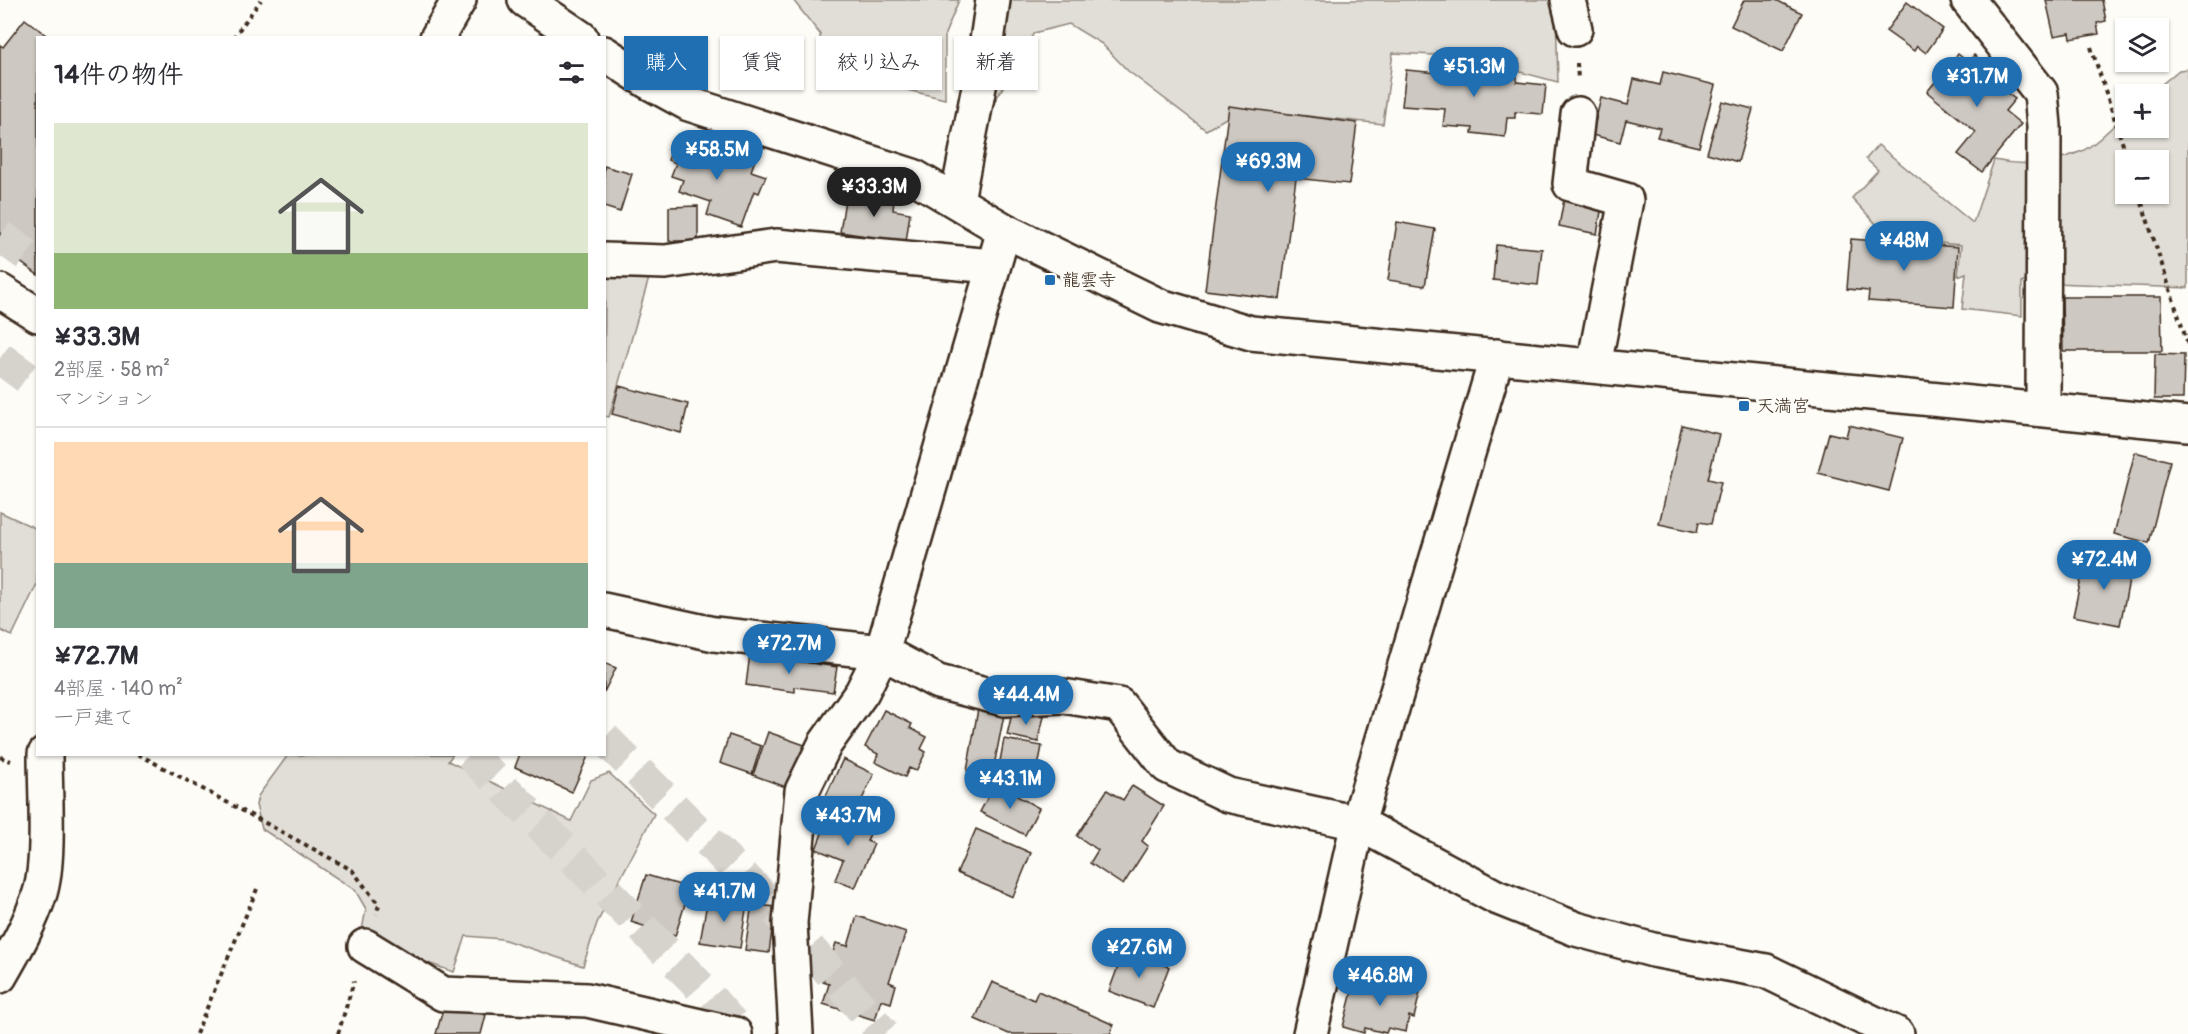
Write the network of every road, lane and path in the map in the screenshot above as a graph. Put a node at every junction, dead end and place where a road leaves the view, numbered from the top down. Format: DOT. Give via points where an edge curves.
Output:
graph roads {
  1 [pos="261,0"];
  2 [pos="459,0"];
  3 [pos="526,0"];
  4 [pos="993,0"];
  5 [pos="1968,0"];
  6 [pos="1571,15"];
  7 [pos="236,36"];
  8 [pos="438,36"];
  9 [pos="578,36"];
  10 [pos="2091,47"];
  11 [pos="606,54"];
  12 [pos="1578,114"];
  13 [pos="2125,150"];
  14 [pos="957,200"];
  15 [pos="2142,204"];
  16 [pos="1004,230"];
  17 [pos="606,260"];
  18 [pos="992,266"];
  19 [pos="0,291"];
  20 [pos="36,314"];
  21 [pos="2188,345"];
  22 [pos="1497,356"];
  23 [pos="1594,365"];
  24 [pos="2043,408"];
  25 [pos="2188,424"];
  26 [pos="606,610"];
  27 [pos="882,652"];
  28 [pos="45,756"];
  29 [pos="142,756"];
  30 [pos="1358,823"];
  31 [pos="256,889"];
  32 [pos="365,946"];
  33 [pos="0,976"];
  34 [pos="196,1034"];
  35 [pos="338,1034"];
  36 [pos="735,1034"];
  37 [pos="796,1034"];
  38 [pos="1310,1034"];
  39 [pos="1897,1034"];
  1 -- 7 [label="path"];
  2 -- 8 [label="street"];
  3 -- 9 [label="street"];
  4 -- 14 [label="street"];
  5 -- 24 [label="street" via="2041,93"];
  6 -- 12 [label="path"];
  10 -- 13 [label="path"];
  11 -- 14 [label="street" via="689,104 913,176"];
  12 -- 23 [label="street" via="1570,184 1626,200"];
  14 -- 16 [label="street"];
  15 -- 21 [label="path"];
  16 -- 18 [label="street"];
  16 -- 22 [label="street" via="1160,306 1251,333"];
  17 -- 18 [label="street" via="665,262 776,246"];
  18 -- 27 [label="street"];
  19 -- 20 [label="street"];
  22 -- 23 [label="street"];
  22 -- 30 [label="street"];
  23 -- 24 [label="street"];
  24 -- 25 [label="street"];
  26 -- 27 [label="street" via="714,634"];
  27 -- 30 [label="street" via="938,682 1005,699 1063,696 1119,705 1167,766 1228,795"];
  27 -- 37 [label="street" via="862,692 825,744 802,791 790,922"];
  28 -- 33 [label="street" via="41,892"];
  29 -- 32 [label="path" via="352,870 379,905"];
  30 -- 38 [label="street"];
  30 -- 39 [label="street" via="1496,897 1576,929 1653,950 1766,971"];
  31 -- 34 [label="path"];
  32 -- 35 [label="path"];
  32 -- 36 [label="street" via="443,994 587,1000"];
}
